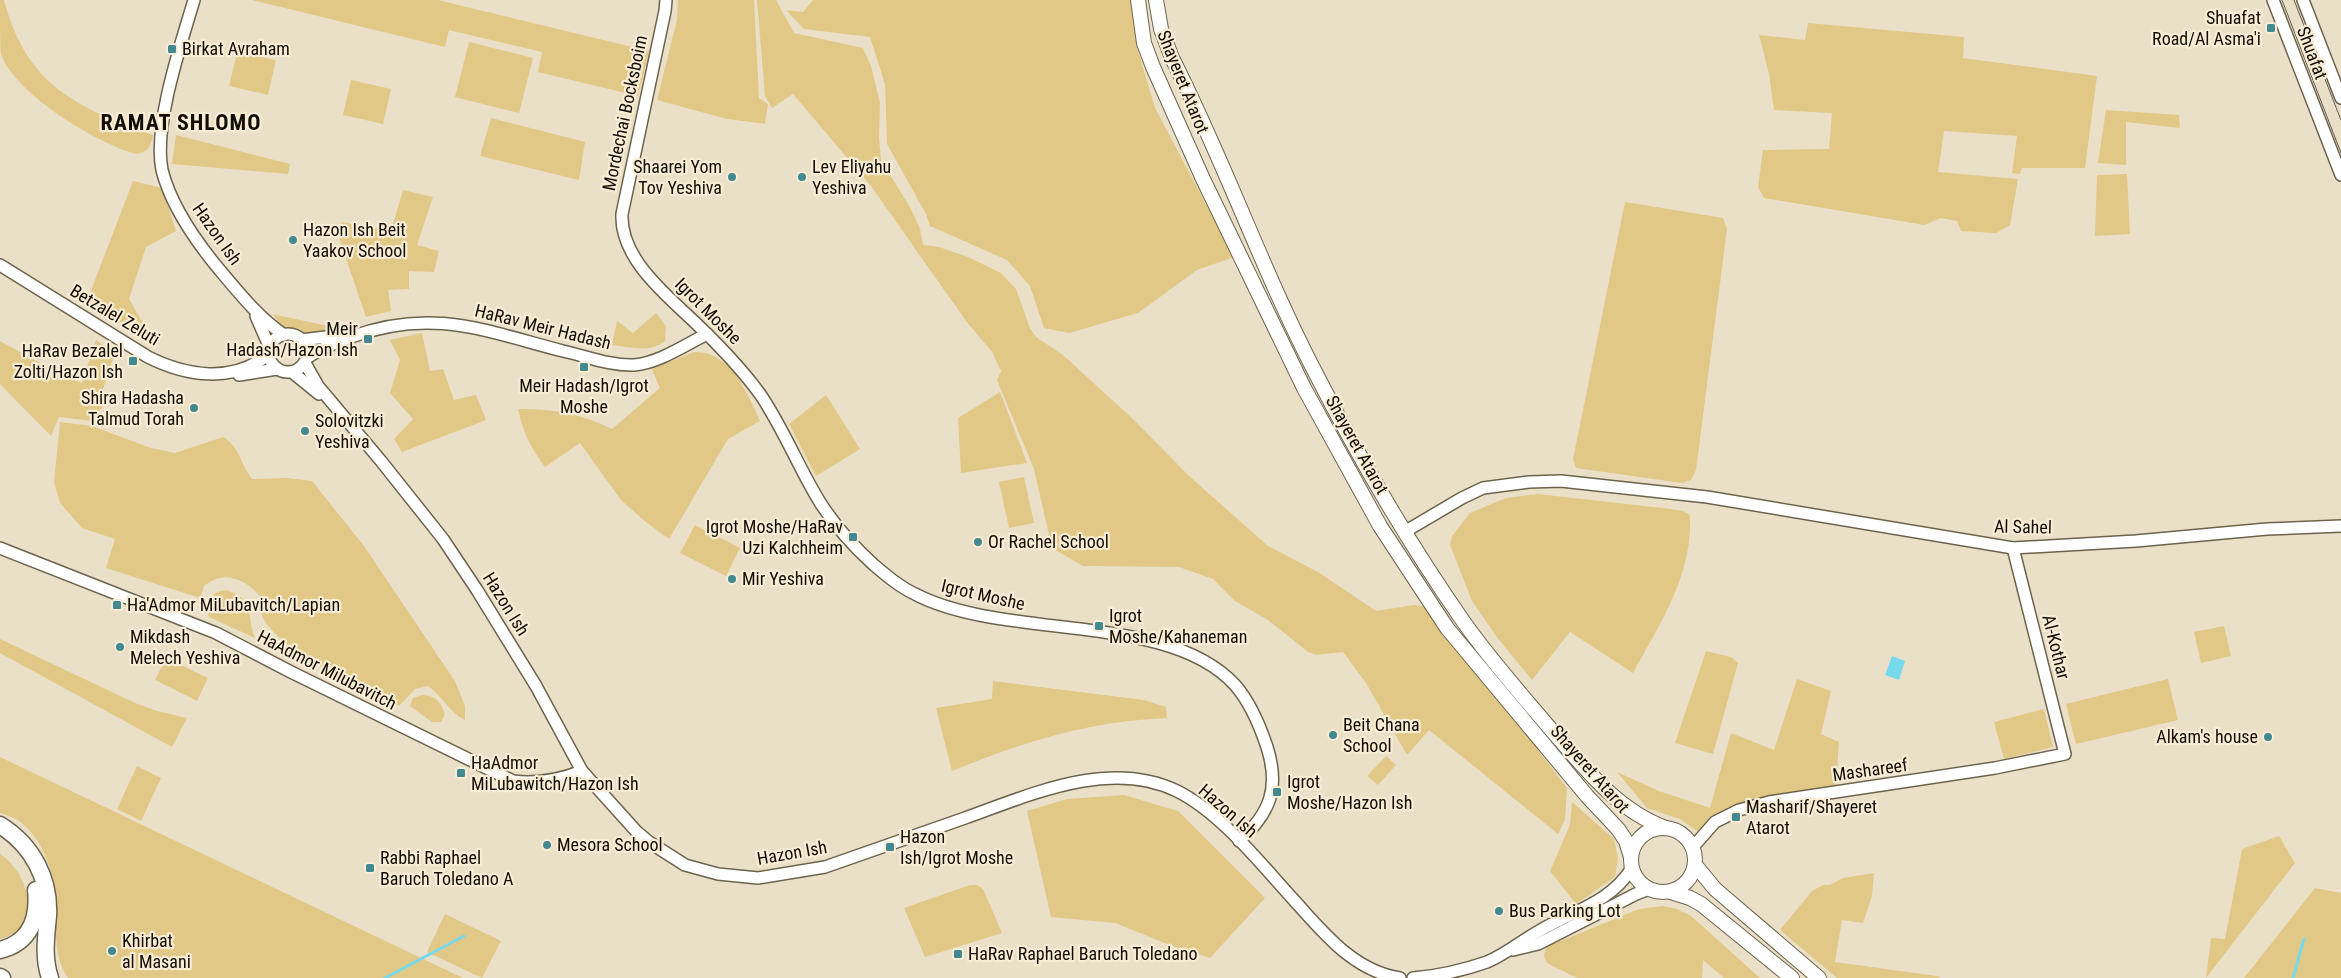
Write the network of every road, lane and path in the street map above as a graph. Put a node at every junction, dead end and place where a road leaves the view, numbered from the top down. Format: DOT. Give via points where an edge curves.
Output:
graph roads {
  1 [pos="194,0"];
  2 [pos="666,0"];
  3 [pos="1138,0"];
  4 [pos="1156,0"];
  5 [pos="2273,0"];
  6 [pos="2303,0"];
  7 [pos="2341,98"];
  8 [pos="2341,175"];
  9 [pos="623,233"];
  10 [pos="0,265"];
  11 [pos="251,308"];
  12 [pos="366,332"];
  13 [pos="707,334"];
  14 [pos="284,335"];
  15 [pos="301,340"];
  16 [pos="270,351"];
  17 [pos="306,360"];
  18 [pos="277,369"];
  19 [pos="292,372"];
  20 [pos="219,375"];
  21 [pos="336,408"];
  22 [pos="2341,526"];
  23 [pos="1406,531"];
  24 [pos="0,548"];
  25 [pos="2013,548"];
  26 [pos="2065,754"];
  27 [pos="582,771"];
  28 [pos="0,825"];
  29 [pos="1666,828"];
  30 [pos="0,838"];
  31 [pos="1239,841"];
  32 [pos="1693,847"];
  33 [pos="1631,863"];
  34 [pos="1696,866"];
  35 [pos="1649,889"];
  36 [pos="1671,892"];
  37 [pos="0,950"];
  38 [pos="1511,950"];
  39 [pos="50,978"];
  40 [pos="1400,978"];
  41 [pos="1413,978"];
  42 [pos="1792,978"];
  43 [pos="1819,978"];
  1 -- 11 [label="street, Hazon Ish" via="164,116 160,145 162,169 178,208 205,251"];
  2 -- 9 [label="street, Mordechai Bocksboim" via="624,201"];
  3 -- 33 [label="main road, Shayeret Atarot" via="1144,43 1152,67 1203,179 1304,388 1380,526 1447,628 1618,829 1626,841"];
  4 -- 23 [label="main road, Shayeret Atarot" via="1161,30 1172,58 1310,362 1369,472"];
  5 -- 8 [label="street, Shuafat"];
  6 -- 7 [label="street, Shuafat"];
  9 -- 13 [label="street, Igrot Moshe" via="646,273"];
  10 -- 20 [label="street, Betzalel Zeluti" via="148,357 179,369"];
  11 -- 14 [label="street, Hazon Ish"];
  11 -- 16 [label="street, Hazon Ish"];
  12 -- 13 [label="street, HaRav Meir Hadash" via="398,324 473,326 605,361 632,365 665,355"];
  12 -- 15 [label="street, HaRav Meir Hadash"];
  12 -- 17 [label="street, HaRav Meir Hadash" via="324,348"];
  13 -- 31 [label="street, Igrot Moshe" via="760,395 829,516 859,551 900,586 940,606 958,611 1158,643 1203,660 1225,676 1244,698 1258,723 1273,773 1267,806 1252,829"];
  14 -- 15 [label="street" via="293,335"];
  14 -- 16 [label="street" via="276,339"];
  15 -- 17 [label="street" via="306,348"];
  16 -- 18 [label="street"];
  16 -- 20 [label="street, Betzalel Zeluti" via="245,368"];
  17 -- 19 [label="street" via="302,367"];
  17 -- 21 [label="street, Hazon Ish" via="318,386"];
  18 -- 19 [label="street"];
  18 -- 20 [label="street, Betzalel Zeluti"];
  19 -- 21 [label="street, Hazon Ish"];
  21 -- 27 [label="street, Hazon Ish" via="443,540 536,686"];
  22 -- 25 [label="street, Al Sahel"];
  23 -- 25 [label="street, Al Sahel" via="1483,488 1562,481 1707,497"];
  23 -- 29 [label="main road, Shayeret Atarot" via="1463,621 1505,676 1581,764 1634,813"];
  24 -- 27 [label="street, HaAdmor Milubavitch" via="216,633 493,773 513,780 538,782"];
  25 -- 26 [label="street, Al-Kothar"];
  26 -- 32 [label="street, Mashareef" via="1995,768 1769,802 1739,810 1715,822"];
  27 -- 31 [label="street, Hazon Ish" via="649,842 685,865 735,877 776,876 825,867 1037,793 1065,785 1117,778 1146,781 1178,792 1210,814"];
  28 -- 39 [label="highway" via="26,847 44,879 48,908 45,957"];
  29 -- 32 [label="main road" via="1682,834"];
  29 -- 33 [label="main road" via="1656,829 1639,839"];
  30 -- 37 [label="highway" via="27,868 37,902 34,921 27,935 10,948"];
  31 -- 40 [label="street, Hazon Ish" via="1340,949 1380,974"];
  32 -- 34 [label="main road"];
  33 -- 35 [label="main road" via="1635,877"];
  33 -- 38 [label="street" via="1622,884 1604,898 1541,929"];
  34 -- 36 [label="main road" via="1687,882"];
  34 -- 43 [label="main road" via="1715,889"];
  35 -- 36 [label="main road"];
  35 -- 38 [label="street" via="1538,944"];
  36 -- 42 [label="main road" via="1701,904"];
  38 -- 41 [label="street" via="1480,964"];
}
